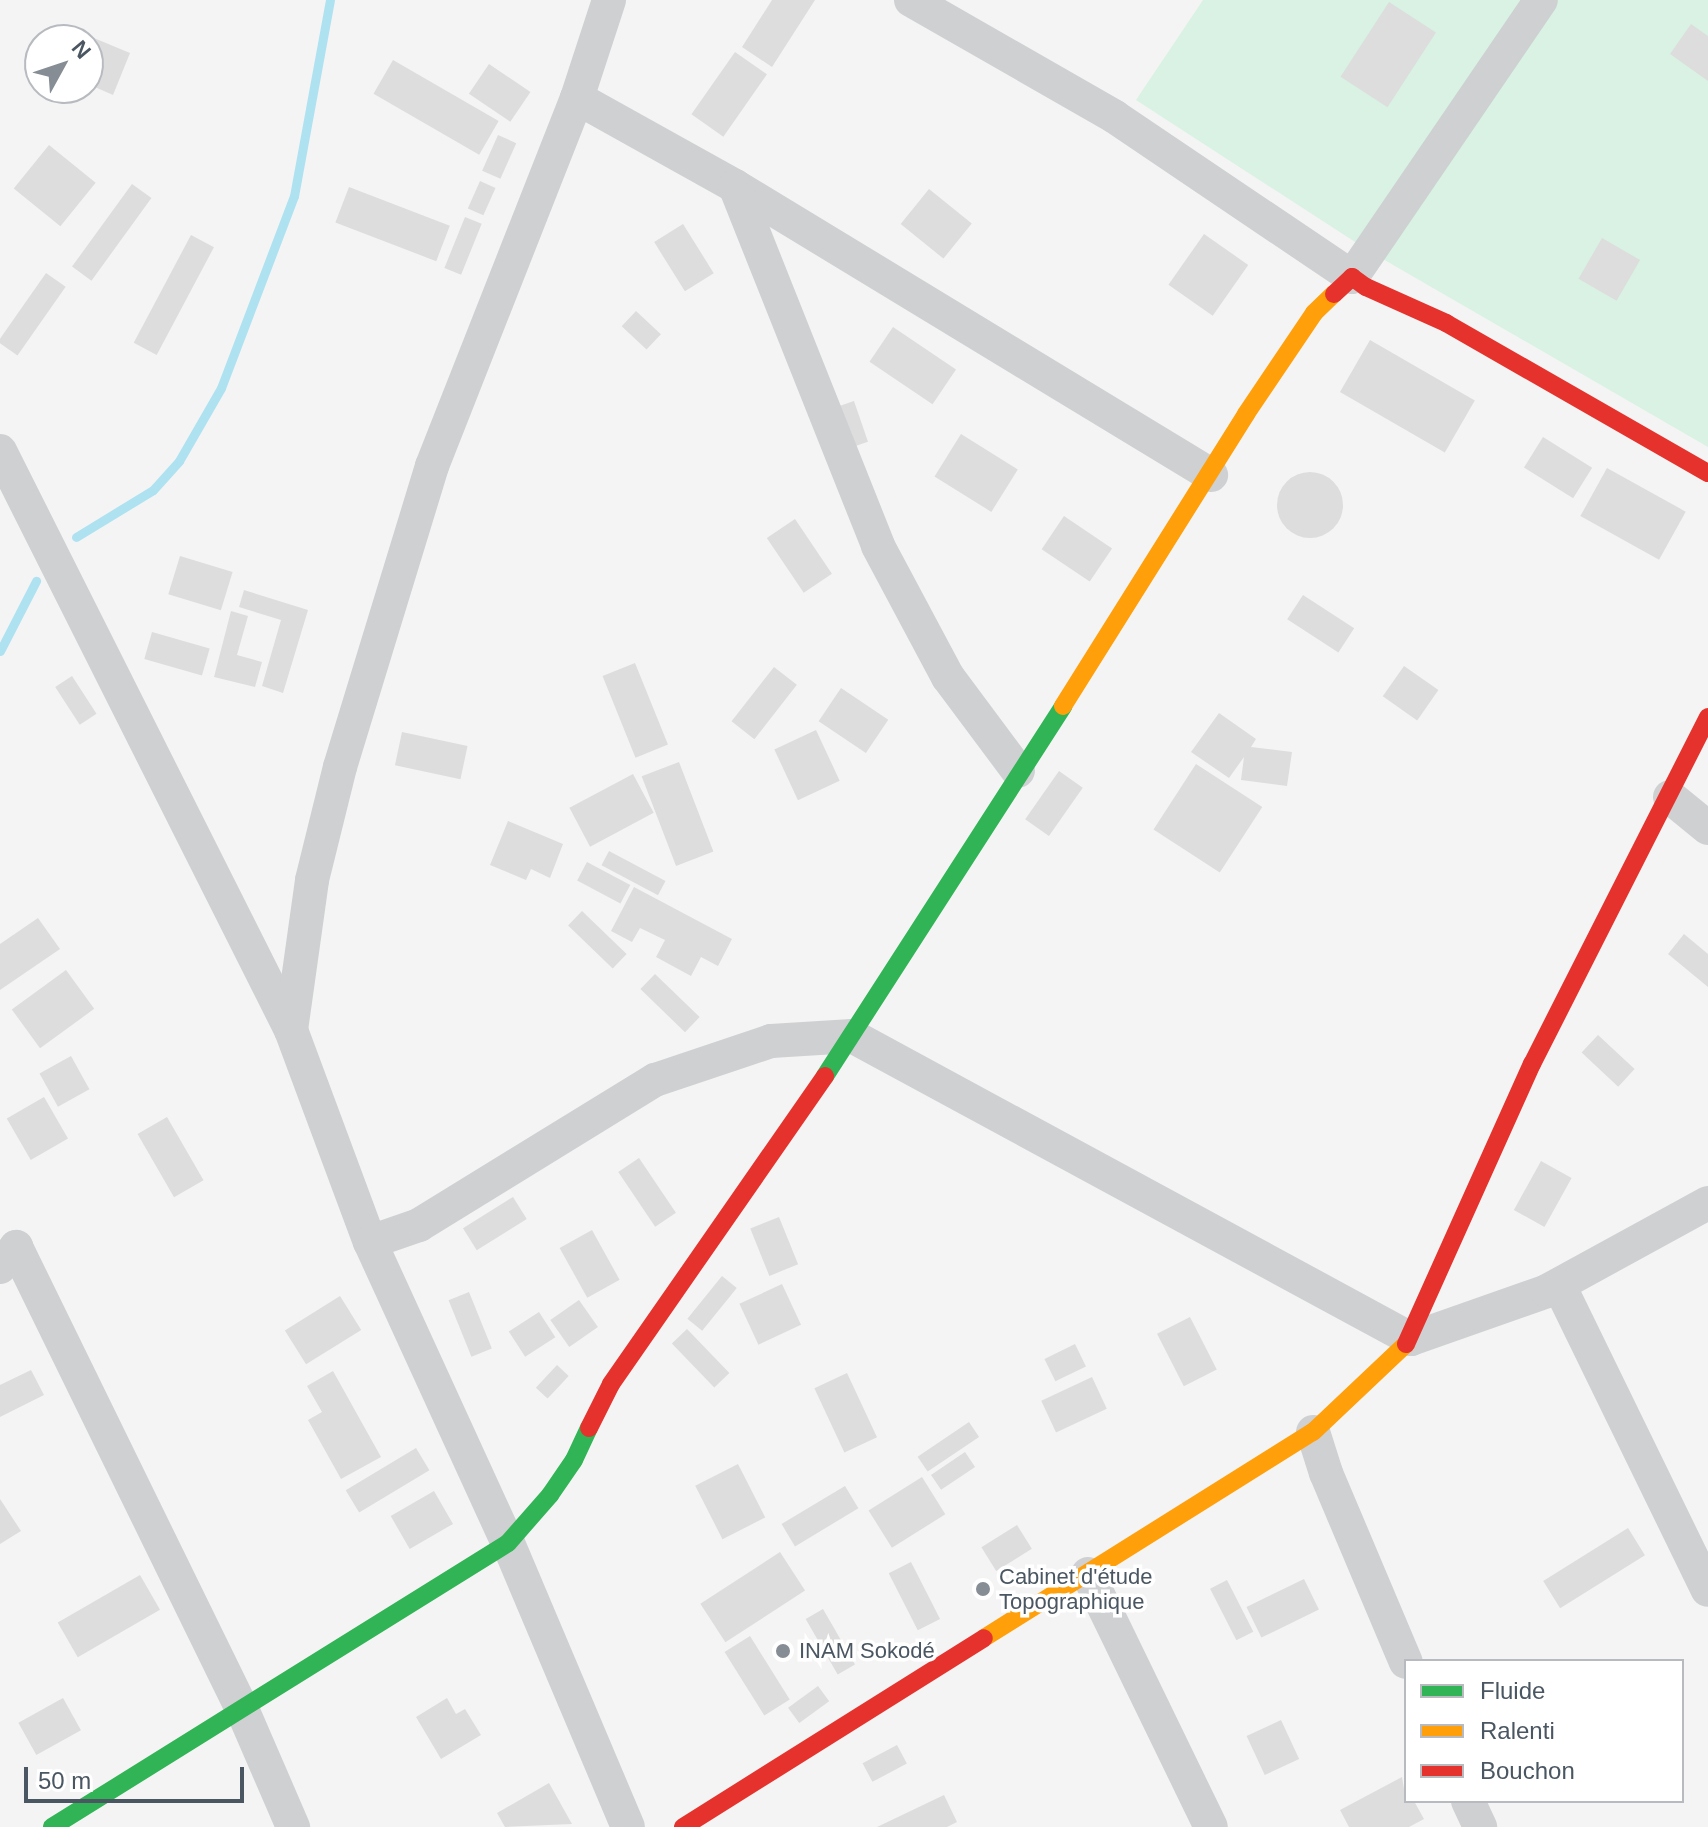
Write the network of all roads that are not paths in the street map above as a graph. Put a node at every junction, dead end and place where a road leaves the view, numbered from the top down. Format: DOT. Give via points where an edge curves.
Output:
graph roads {
  1 [pos="609,0"];
  2 [pos="911,0"];
  3 [pos="1541,0"];
  4 [pos="577,98"];
  5 [pos="735,186"];
  6 [pos="1352,277"];
  7 [pos="0,451"];
  8 [pos="1708,473"];
  9 [pos="1211,475"];
  10 [pos="1708,717"];
  11 [pos="1018,771"];
  12 [pos="1670,797"];
  13 [pos="1708,828"];
  14 [pos="291,1030"];
  15 [pos="852,1036"];
  16 [pos="1708,1203"];
  17 [pos="370,1242"];
  18 [pos="0,1267"];
  19 [pos="1559,1285"];
  20 [pos="1411,1339"];
  21 [pos="1313,1432"];
  22 [pos="508,1543"];
  23 [pos="1088,1574"];
  24 [pos="1708,1590"];
  25 [pos="1405,1659"];
  26 [pos="242,1709"];
  27 [pos="1469,1803"];
  28 [pos="52,1827"];
  29 [pos="293,1827"];
  30 [pos="628,1827"];
  31 [pos="683,1827"];
  32 [pos="1211,1827"];
  33 [pos="1480,1827"];
  1 -- 4 [label="street"];
  2 -- 6 [label="street" via="1115,117"];
  3 -- 6 [label="street"];
  4 -- 5 [label="street"];
  4 -- 14 [label="street" via="427,481 336,781 312,880"];
  5 -- 9 [label="street"];
  5 -- 11 [label="street" via="878,546 948,677"];
  6 -- 8 [label="street" via="1446,323"];
  6 -- 9 [label="street" via="1314,313"];
  7 -- 14 [label="street"];
  9 -- 11 [label="street"];
  10 -- 12 [label="street"];
  11 -- 15 [label="street"];
  12 -- 13 [label="street"];
  12 -- 20 [label="street" via="1532,1064"];
  14 -- 17 [label="street"];
  15 -- 17 [label="street" via="771,1041 655,1080 419,1225"];
  15 -- 20 [label="street"];
  15 -- 22 [label="street" via="611,1384 558,1484"];
  16 -- 19 [label="street"];
  17 -- 22 [label="street"];
  18 -- 26 [label="street" via="16,1247"];
  19 -- 20 [label="street"];
  19 -- 24 [label="street"];
  20 -- 21 [label="street"];
  21 -- 23 [label="street"];
  21 -- 25 [label="street"];
  22 -- 26 [label="street"];
  22 -- 30 [label="street"];
  23 -- 31 [label="street"];
  23 -- 32 [label="street"];
  26 -- 28 [label="street"];
  26 -- 29 [label="street"];
  27 -- 33 [label="street"];
}
